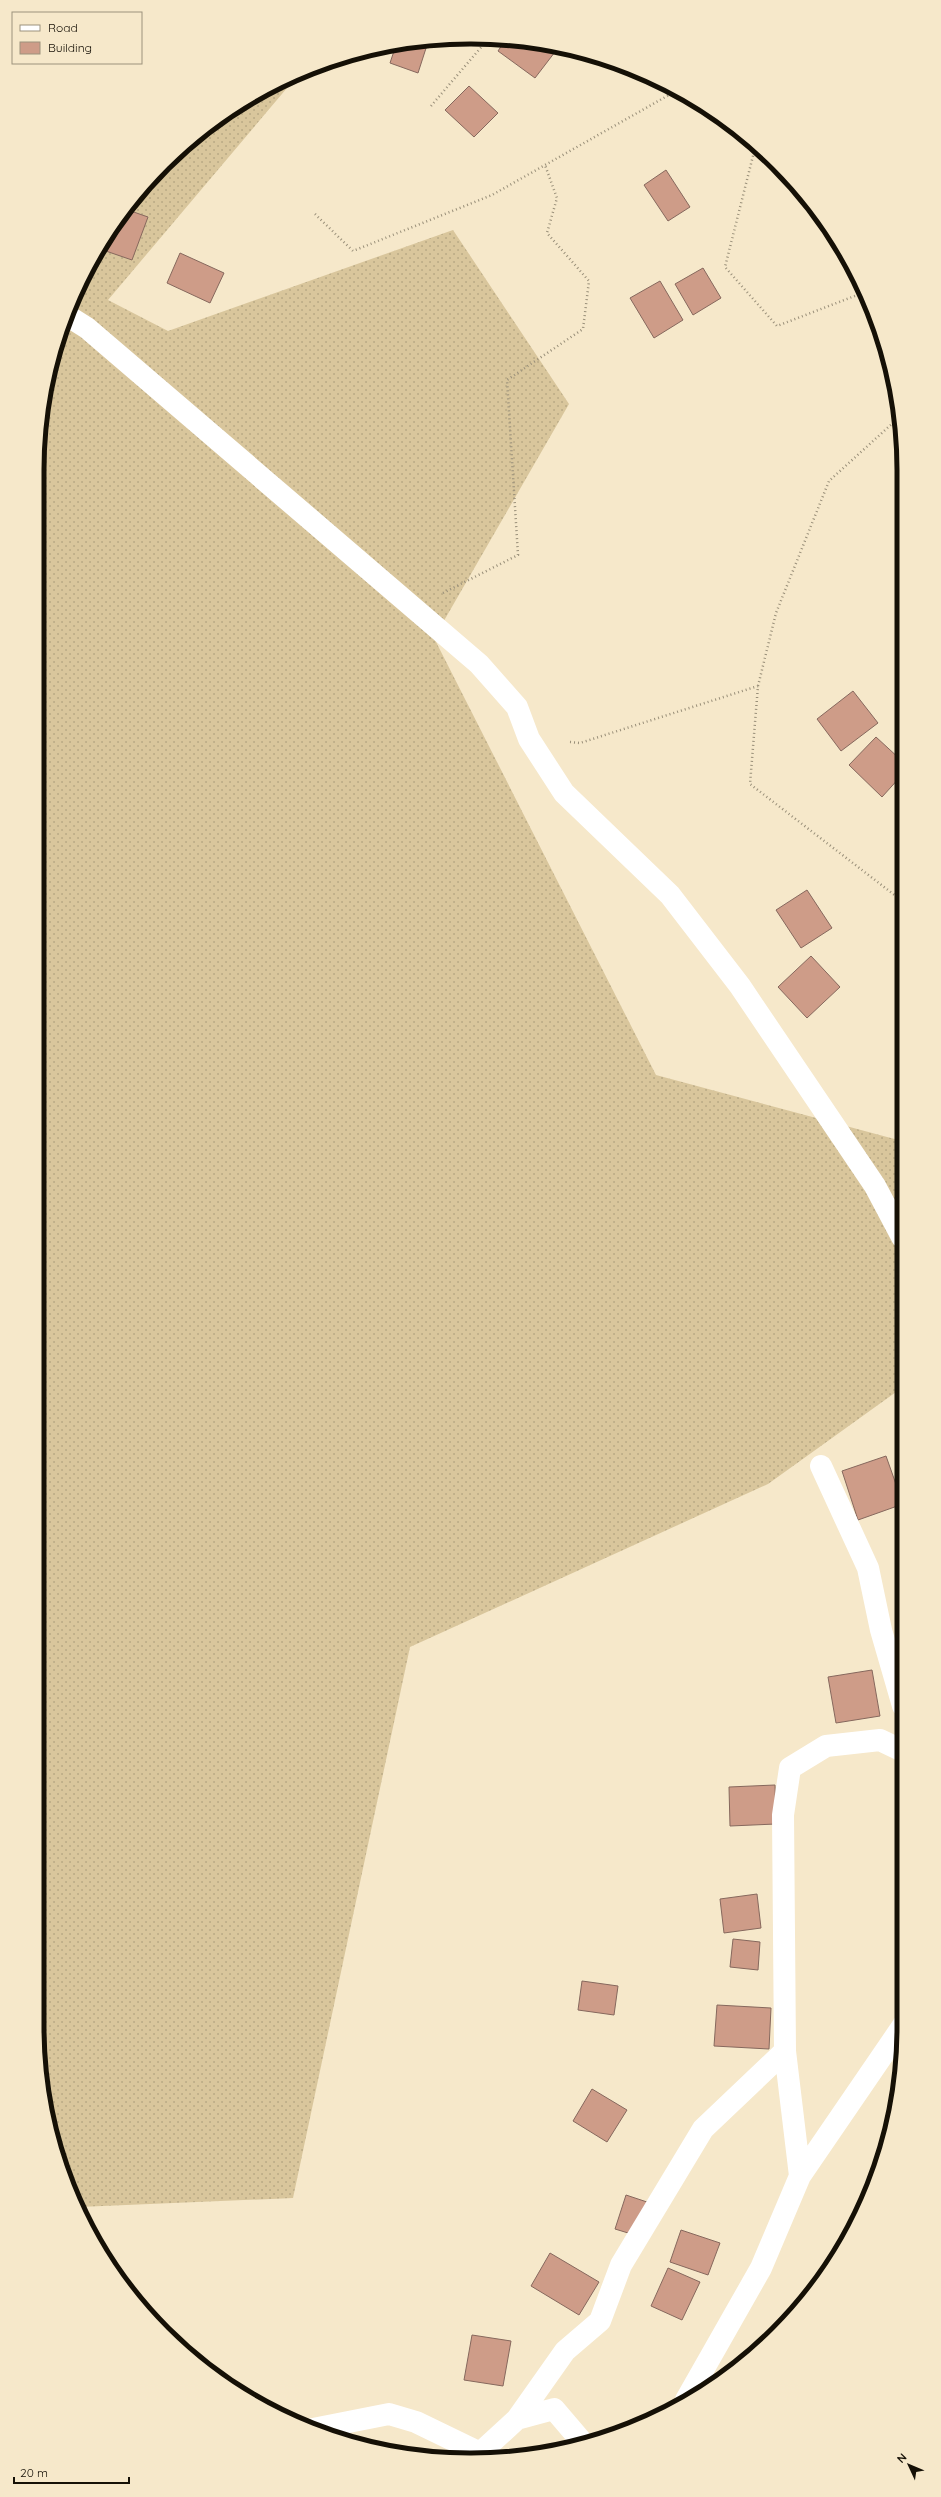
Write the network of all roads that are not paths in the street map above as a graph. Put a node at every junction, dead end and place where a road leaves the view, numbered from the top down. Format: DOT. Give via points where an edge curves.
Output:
graph roads {
  1 [pos="72,319"];
  2 [pos="897,1228"];
  3 [pos="821,1466"];
  4 [pos="897,1685"];
  5 [pos="897,1748"];
  6 [pos="897,2035"];
  7 [pos="785,2051"];
  8 [pos="800,2176"];
  9 [pos="691,2392"];
  10 [pos="517,2419"];
  11 [pos="324,2427"];
  12 [pos="579,2438"];
  13 [pos="479,2453"];
  14 [pos="480,2453"];
  1 -- 2 [label="street" via="87,328 219,440 479,664 517,707 530,739 564,793 670,895 740,986 875,1186"];
  3 -- 4 [label="street" via="868,1568 881,1630"];
  5 -- 7 [label="street" via="880,1740 826,1746 790,1768 783,1815"];
  6 -- 8 [label="street"];
  7 -- 8 [label="street"];
  7 -- 10 [label="street" via="703,2129 622,2265 600,2321 565,2351"];
  8 -- 9 [label="street" via="760,2268"];
  10 -- 12 [label="street" via="554,2409"];
  10 -- 14 [label="street"];
  11 -- 13 [label="street" via="389,2414 416,2422"];
}
